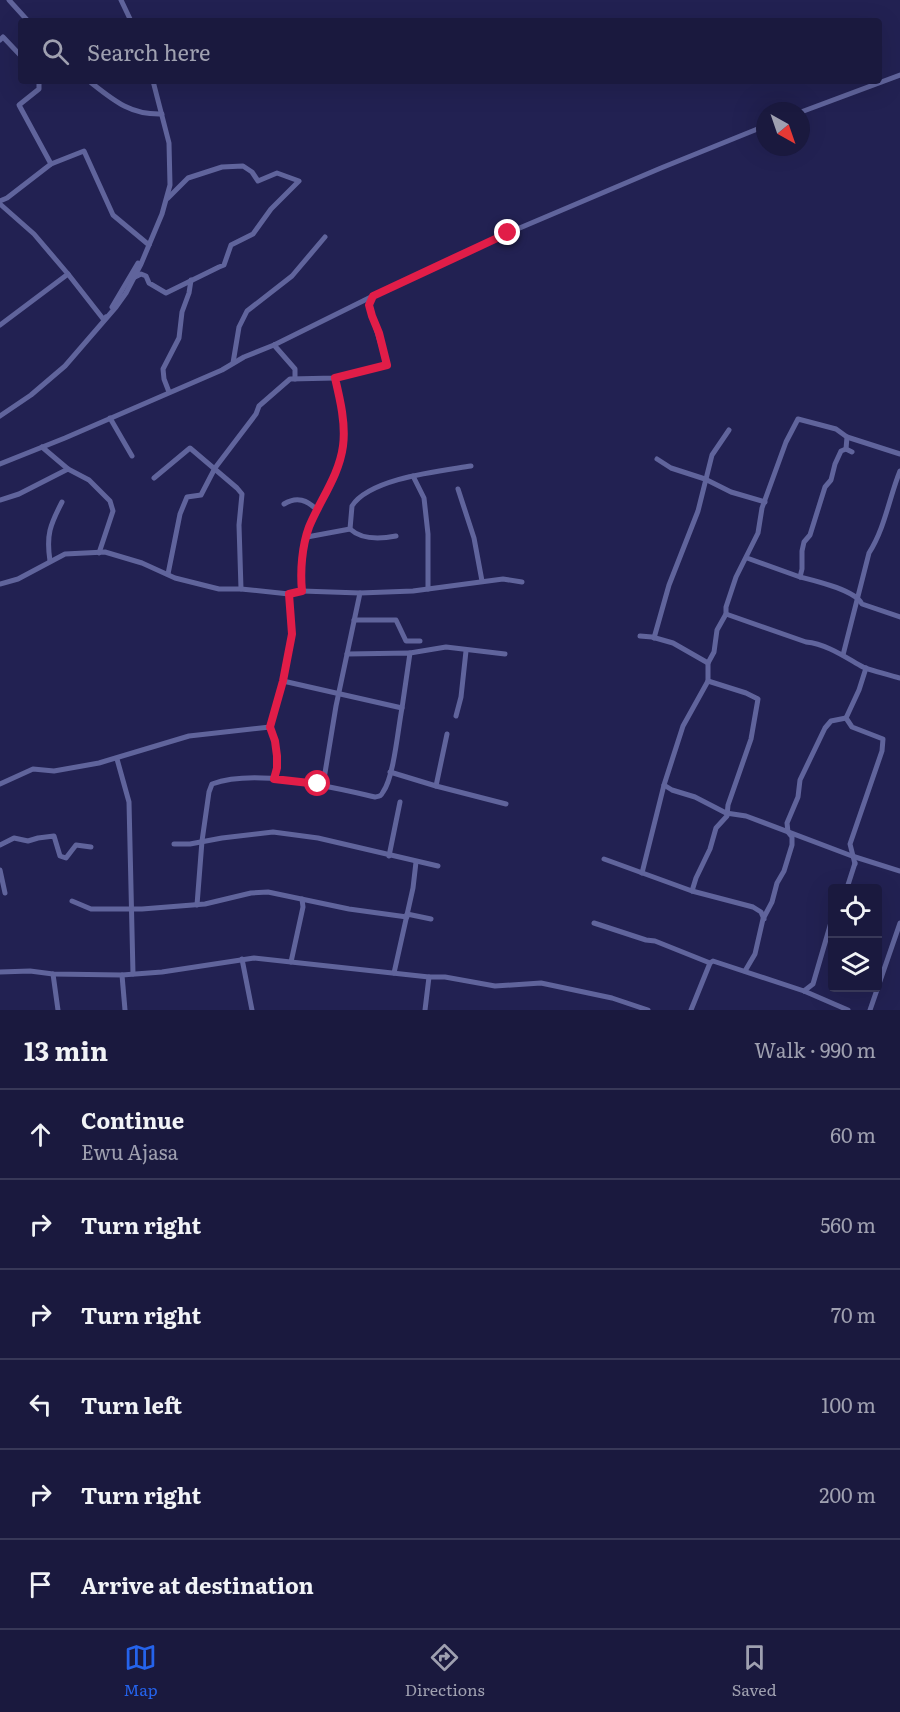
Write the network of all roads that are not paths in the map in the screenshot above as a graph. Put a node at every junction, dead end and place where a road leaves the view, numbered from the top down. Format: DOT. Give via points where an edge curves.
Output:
graph roads {
  1 [pos="9,0"];
  2 [pos="121,0"];
  3 [pos="25,18"];
  4 [pos="129,18"];
  5 [pos="1,37"];
  6 [pos="18,53"];
  7 [pos="900,75"];
  8 [pos="882,82"];
  9 [pos="39,84"];
  10 [pos="93,84"];
  11 [pos="154,84"];
  12 [pos="876,84"];
  13 [pos="810,109"];
  14 [pos="162,114"];
  15 [pos="756,130"];
  16 [pos="51,164"];
  17 [pos="167,198"];
  18 [pos="0,203"];
  19 [pos="325,237"];
  20 [pos="150,244"];
  21 [pos="68,274"];
  22 [pos="135,277"];
  23 [pos="192,280"];
  24 [pos="180,287"];
  25 [pos="189,294"];
  26 [pos="373,296"];
  27 [pos="0,325"];
  28 [pos="274,345"];
  29 [pos="233,363"];
  30 [pos="335,378"];
  31 [pos="295,379"];
  32 [pos="169,392"];
  33 [pos="0,416"];
  34 [pos="110,418"];
  35 [pos="729,430"];
  36 [pos="848,436"];
  37 [pos="42,447"];
  38 [pos="900,454"];
  39 [pos="132,456"];
  40 [pos="657,459"];
  41 [pos="0,464"];
  42 [pos="471,466"];
  43 [pos="215,468"];
  44 [pos="68,469"];
  45 [pos="900,471"];
  46 [pos="413,476"];
  47 [pos="154,478"];
  48 [pos="705,479"];
  49 [pos="458,489"];
  50 [pos="0,500"];
  51 [pos="765,501"];
  52 [pos="62,502"];
  53 [pos="284,504"];
  54 [pos="318,510"];
  55 [pos="350,529"];
  56 [pos="396,536"];
  57 [pos="307,537"];
  58 [pos="99,553"];
  59 [pos="747,558"];
  60 [pos="50,561"];
  61 [pos="168,574"];
  62 [pos="800,577"];
  63 [pos="482,581"];
  64 [pos="522,582"];
  65 [pos="0,584"];
  66 [pos="241,589"];
  67 [pos="428,589"];
  68 [pos="302,591"];
  69 [pos="360,593"];
  70 [pos="289,594"];
  71 [pos="858,597"];
  72 [pos="726,614"];
  73 [pos="900,617"];
  74 [pos="354,620"];
  75 [pos="640,636"];
  76 [pos="654,638"];
  77 [pos="420,641"];
  78 [pos="466,651"];
  79 [pos="410,653"];
  80 [pos="347,654"];
  81 [pos="505,654"];
  82 [pos="843,655"];
  83 [pos="708,663"];
  84 [pos="866,669"];
  85 [pos="900,678"];
  86 [pos="283,681"];
  87 [pos="708,681"];
  88 [pos="339,694"];
  89 [pos="402,708"];
  90 [pos="456,716"];
  91 [pos="846,718"];
  92 [pos="270,727"];
  93 [pos="447,734"];
  94 [pos="117,759"];
  95 [pos="390,772"];
  96 [pos="274,779"];
  97 [pos="0,784"];
  98 [pos="664,784"];
  99 [pos="323,785"];
  100 [pos="436,786"];
  101 [pos="400,802"];
  102 [pos="506,804"];
  103 [pos="727,813"];
  104 [pos="788,832"];
  105 [pos="202,841"];
  106 [pos="0,844"];
  107 [pos="174,844"];
  108 [pos="91,847"];
  109 [pos="389,855"];
  110 [pos="852,856"];
  111 [pos="861,858"];
  112 [pos="604,859"];
  113 [pos="416,862"];
  114 [pos="855,864"];
  115 [pos="438,866"];
  116 [pos="0,870"];
  117 [pos="900,871"];
  118 [pos="642,873"];
  119 [pos="848,884"];
  120 [pos="692,891"];
  121 [pos="5,893"];
  122 [pos="302,899"];
  123 [pos="72,901"];
  124 [pos="310,901"];
  125 [pos="197,904"];
  126 [pos="303,907"];
  127 [pos="132,908"];
  128 [pos="407,915"];
  129 [pos="431,919"];
  130 [pos="764,919"];
  131 [pos="594,922"];
  132 [pos="900,923"];
  133 [pos="828,933"];
  134 [pos="242,959"];
  135 [pos="291,962"];
  136 [pos="711,963"];
  137 [pos="745,971"];
  138 [pos="0,972"];
  139 [pos="394,973"];
  140 [pos="53,974"];
  141 [pos="133,974"];
  142 [pos="122,975"];
  143 [pos="429,977"];
  144 [pos="804,991"];
  145 [pos="58,1010"];
  146 [pos="124,1010"];
  147 [pos="252,1010"];
  148 [pos="425,1010"];
  149 [pos="648,1010"];
  150 [pos="693,1010"];
  151 [pos="848,1010"];
  152 [pos="870,1010"];
  1 -- 3 [label="street"];
  2 -- 4 [label="street"];
  5 -- 6 [label="street"];
  7 -- 8 [label="street"];
  9 -- 16 [label="street" via="19,105"];
  10 -- 14 [label="street" via="136,112"];
  11 -- 14 [label="street"];
  12 -- 13 [label="street"];
  14 -- 17 [label="street" via="171,157"];
  15 -- 26 [label="street" via="508,233"];
  16 -- 18 [label="street"];
  16 -- 20 [label="street" via="84,151 113,214"];
  17 -- 20 [label="street"];
  17 -- 23 [label="street" via="188,178 234,165 243,166 258,181 276,173 299,181 253,234 231,244 224,265"];
  18 -- 21 [label="street" via="34,234"];
  19 -- 29 [label="street" via="292,276 247,311 239,327"];
  20 -- 21 [label="street" via="104,320"];
  20 -- 22 [label="street"];
  21 -- 27 [label="street"];
  22 -- 24 [label="street" via="146,276 149,283 166,293"];
  22 -- 33 [label="street" via="116,307 65,366"];
  23 -- 24 [label="street"];
  23 -- 25 [label="street"];
  24 -- 25 [label="street"];
  25 -- 32 [label="street" via="179,338 163,369"];
  26 -- 28 [label="street"];
  26 -- 30 [label="street" via="369,305 387,365"];
  28 -- 29 [label="street"];
  28 -- 31 [label="street" via="295,369"];
  29 -- 32 [label="street"];
  30 -- 31 [label="street"];
  30 -- 54 [label="street" via="344,430 343,448"];
  31 -- 43 [label="street" via="259,406"];
  32 -- 34 [label="street"];
  34 -- 37 [label="street"];
  34 -- 39 [label="street"];
  35 -- 48 [label="street" via="712,455"];
  36 -- 38 [label="street"];
  36 -- 51 [label="street" via="798,419"];
  36 -- 62 [label="street" via="849,451 841,451 810,536 804,542"];
  37 -- 41 [label="street"];
  37 -- 44 [label="street"];
  40 -- 48 [label="street"];
  42 -- 46 [label="street"];
  43 -- 47 [label="street" via="190,448"];
  43 -- 61 [label="street" via="203,493 188,497 180,514"];
  43 -- 66 [label="street" via="242,494"];
  44 -- 50 [label="street"];
  44 -- 58 [label="street" via="89,480 112,503"];
  45 -- 71 [label="street" via="869,553"];
  46 -- 55 [label="street" via="378,487 357,500"];
  46 -- 67 [label="street" via="424,498"];
  48 -- 51 [label="street" via="731,492"];
  48 -- 76 [label="street" via="698,512 669,585"];
  49 -- 63 [label="street" via="474,537"];
  51 -- 59 [label="street"];
  52 -- 60 [label="street" via="50,525"];
  53 -- 54 [label="street" via="302,500"];
  54 -- 57 [label="street"];
  55 -- 56 [label="street" via="374,538"];
  55 -- 57 [label="street"];
  57 -- 68 [label="street"];
  58 -- 60 [label="street" via="65,554"];
  58 -- 61 [label="street" via="117,555"];
  59 -- 62 [label="street"];
  59 -- 72 [label="street" via="744,557 734,583"];
  60 -- 65 [label="street"];
  61 -- 66 [label="street" via="219,590"];
  62 -- 71 [label="street"];
  63 -- 64 [label="street"];
  63 -- 67 [label="street"];
  66 -- 70 [label="street"];
  67 -- 69 [label="street"];
  68 -- 69 [label="street"];
  68 -- 70 [label="street"];
  69 -- 74 [label="street"];
  70 -- 86 [label="street" via="293,625"];
  71 -- 73 [label="street" via="862,604"];
  71 -- 82 [label="street"];
  72 -- 82 [label="street"];
  72 -- 83 [label="street"];
  74 -- 77 [label="street" via="396,620 406,641"];
  74 -- 80 [label="street"];
  75 -- 76 [label="street"];
  76 -- 83 [label="street" via="673,643"];
  78 -- 79 [label="street" via="446,647"];
  78 -- 81 [label="street"];
  78 -- 90 [label="street"];
  79 -- 80 [label="street"];
  79 -- 89 [label="street"];
  80 -- 88 [label="street"];
  82 -- 84 [label="street"];
  83 -- 87 [label="street"];
  84 -- 85 [label="street"];
  84 -- 91 [label="street"];
  86 -- 88 [label="street"];
  86 -- 92 [label="street"];
  87 -- 98 [label="street" via="683,726"];
  87 -- 103 [label="street" via="758,699 751,739"];
  88 -- 89 [label="street"];
  88 -- 99 [label="street"];
  89 -- 95 [label="street"];
  91 -- 104 [label="street" via="831,721 825,728 800,780"];
  91 -- 110 [label="street" via="852,727 884,740 850,844"];
  92 -- 94 [label="street" via="189,736"];
  92 -- 96 [label="street" via="277,756"];
  93 -- 100 [label="street"];
  94 -- 97 [label="street" via="54,771 33,769"];
  94 -- 127 [label="street" via="129,802"];
  95 -- 99 [label="street" via="383,793 375,797"];
  95 -- 100 [label="street"];
  96 -- 99 [label="street"];
  96 -- 105 [label="street" via="212,784"];
  98 -- 103 [label="street"];
  98 -- 118 [label="street"];
  100 -- 102 [label="street"];
  101 -- 109 [label="street"];
  103 -- 104 [label="street"];
  103 -- 120 [label="street" via="716,828"];
  104 -- 110 [label="street"];
  104 -- 130 [label="street" via="792,845"];
  105 -- 107 [label="street"];
  105 -- 109 [label="street" via="273,832"];
  105 -- 125 [label="street"];
  106 -- 108 [label="street" via="14,838 28,842 54,836 60,856 66,858 76,845"];
  109 -- 113 [label="street"];
  110 -- 111 [label="street"];
  110 -- 114 [label="street"];
  111 -- 114 [label="street"];
  111 -- 117 [label="street"];
  112 -- 118 [label="street"];
  113 -- 115 [label="street"];
  113 -- 128 [label="street"];
  114 -- 119 [label="street"];
  116 -- 121 [label="street"];
  118 -- 120 [label="street"];
  120 -- 130 [label="street" via="753,907"];
  122 -- 124 [label="street"];
  122 -- 125 [label="street" via="268,892"];
  122 -- 126 [label="street"];
  123 -- 127 [label="street" via="91,909"];
  124 -- 126 [label="street"];
  124 -- 128 [label="street"];
  125 -- 127 [label="street"];
  126 -- 135 [label="street"];
  127 -- 141 [label="street"];
  128 -- 129 [label="street"];
  128 -- 139 [label="street"];
  130 -- 137 [label="street" via="755,954"];
  131 -- 136 [label="street"];
  132 -- 152 [label="street"];
  133 -- 144 [label="street" via="813,984"];
  134 -- 135 [label="street"];
  134 -- 141 [label="street"];
  134 -- 147 [label="street"];
  135 -- 139 [label="street"];
  136 -- 137 [label="street"];
  136 -- 150 [label="street"];
  137 -- 144 [label="street"];
  138 -- 140 [label="street"];
  139 -- 143 [label="street"];
  140 -- 142 [label="street"];
  140 -- 145 [label="street"];
  141 -- 142 [label="street"];
  142 -- 146 [label="street"];
  143 -- 148 [label="street"];
  143 -- 149 [label="street" via="495,986 541,983"];
  144 -- 151 [label="street"];
}
